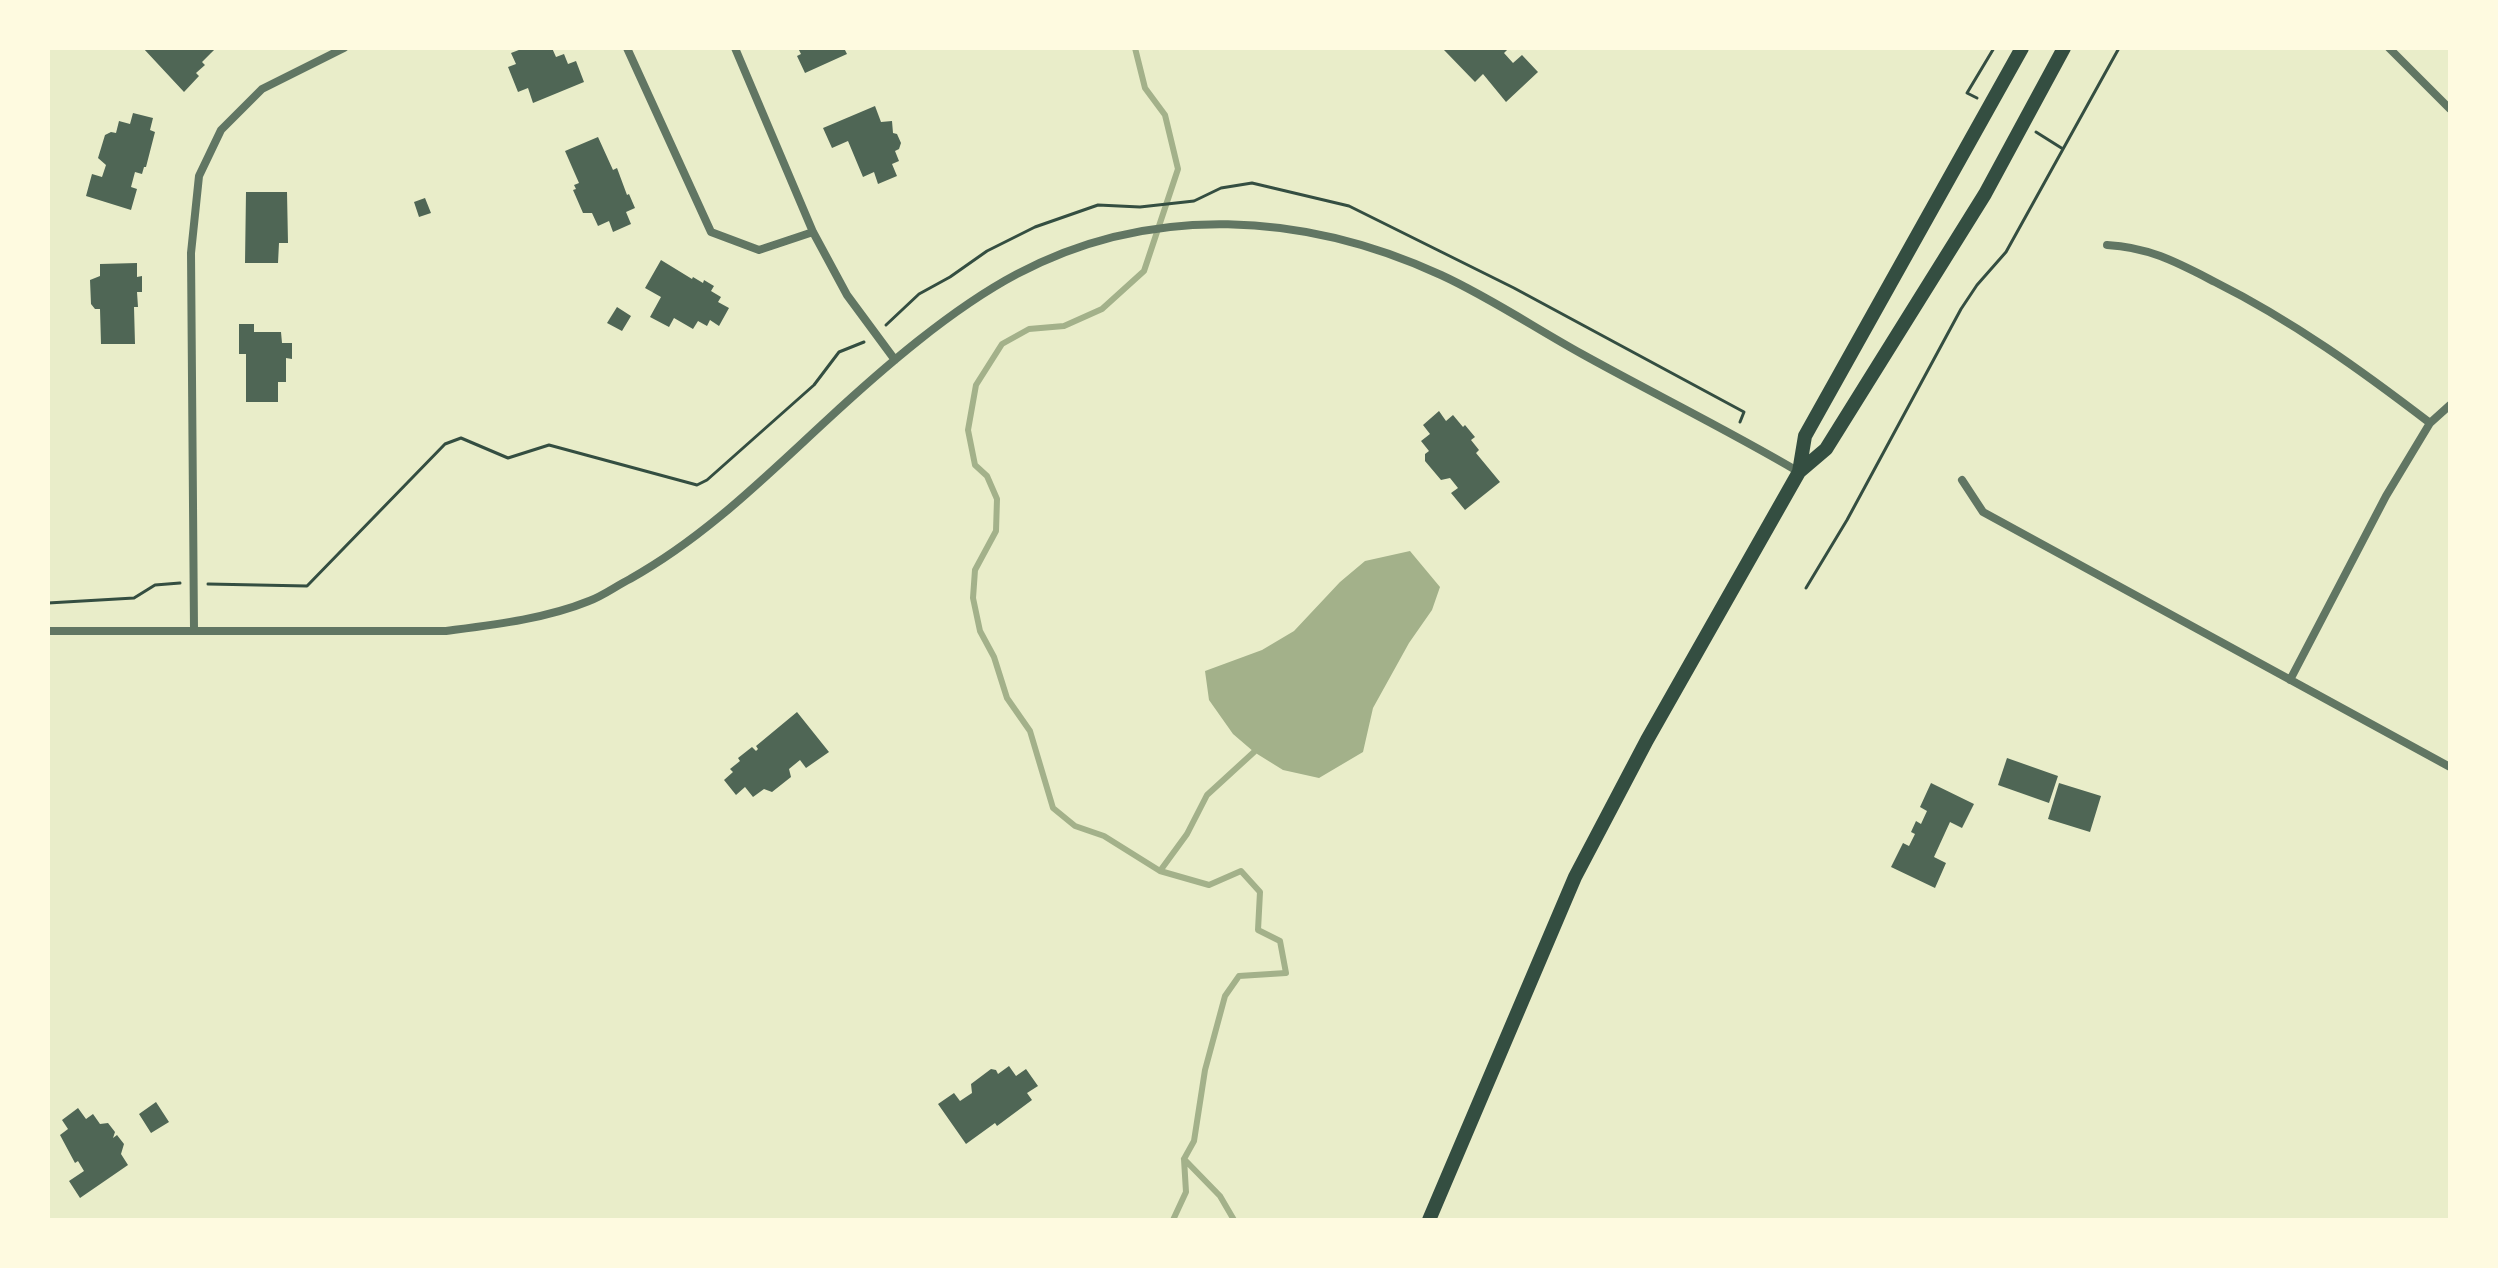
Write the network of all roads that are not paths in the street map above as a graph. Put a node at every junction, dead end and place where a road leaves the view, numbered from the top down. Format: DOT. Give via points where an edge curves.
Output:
graph roads {
  1 [pos="344,48"];
  2 [pos="627,48"];
  3 [pos="735,48"];
  4 [pos="2022,48"];
  5 [pos="2064,48"];
  6 [pos="2389,48"];
  7 [pos="2450,109"];
  8 [pos="813,232"];
  9 [pos="2107,245"];
  10 [pos="895,360"];
  11 [pos="2450,405"];
  12 [pos="2430,423"];
  13 [pos="1799,472"];
  14 [pos="1962,480"];
  15 [pos="194,630"];
  16 [pos="48,631"];
  17 [pos="2290,680"];
  18 [pos="2450,767"];
  19 [pos="1429,1220"];
  1 -- 15 [label="street" via="262,89 221,130 199,176 191,253"];
  2 -- 8 [label="street" via="711,232 759,250"];
  3 -- 8 [label="street"];
  4 -- 13 [label="main road" via="1805,436"];
  5 -- 13 [label="main road" via="1985,194 1826,449"];
  6 -- 7 [label="street"];
  8 -- 10 [label="street" via="847,295"];
  9 -- 12 [label="street" via="2134,246 2171,259 2241,296 2360,370"];
  10 -- 13 [label="street" via="1014,275 1095,240 1145,228 1213,223 1279,227 1320,234 1442,275"];
  10 -- 15 [label="street" via="729,511 664,560 589,601 510,623 446,631"];
  11 -- 12 [label="street"];
  12 -- 17 [label="street"];
  13 -- 19 [label="main road" via="1575,877"];
  14 -- 17 [label="street" via="1983,512"];
  15 -- 16 [label="street"];
  17 -- 18 [label="street"];
}
